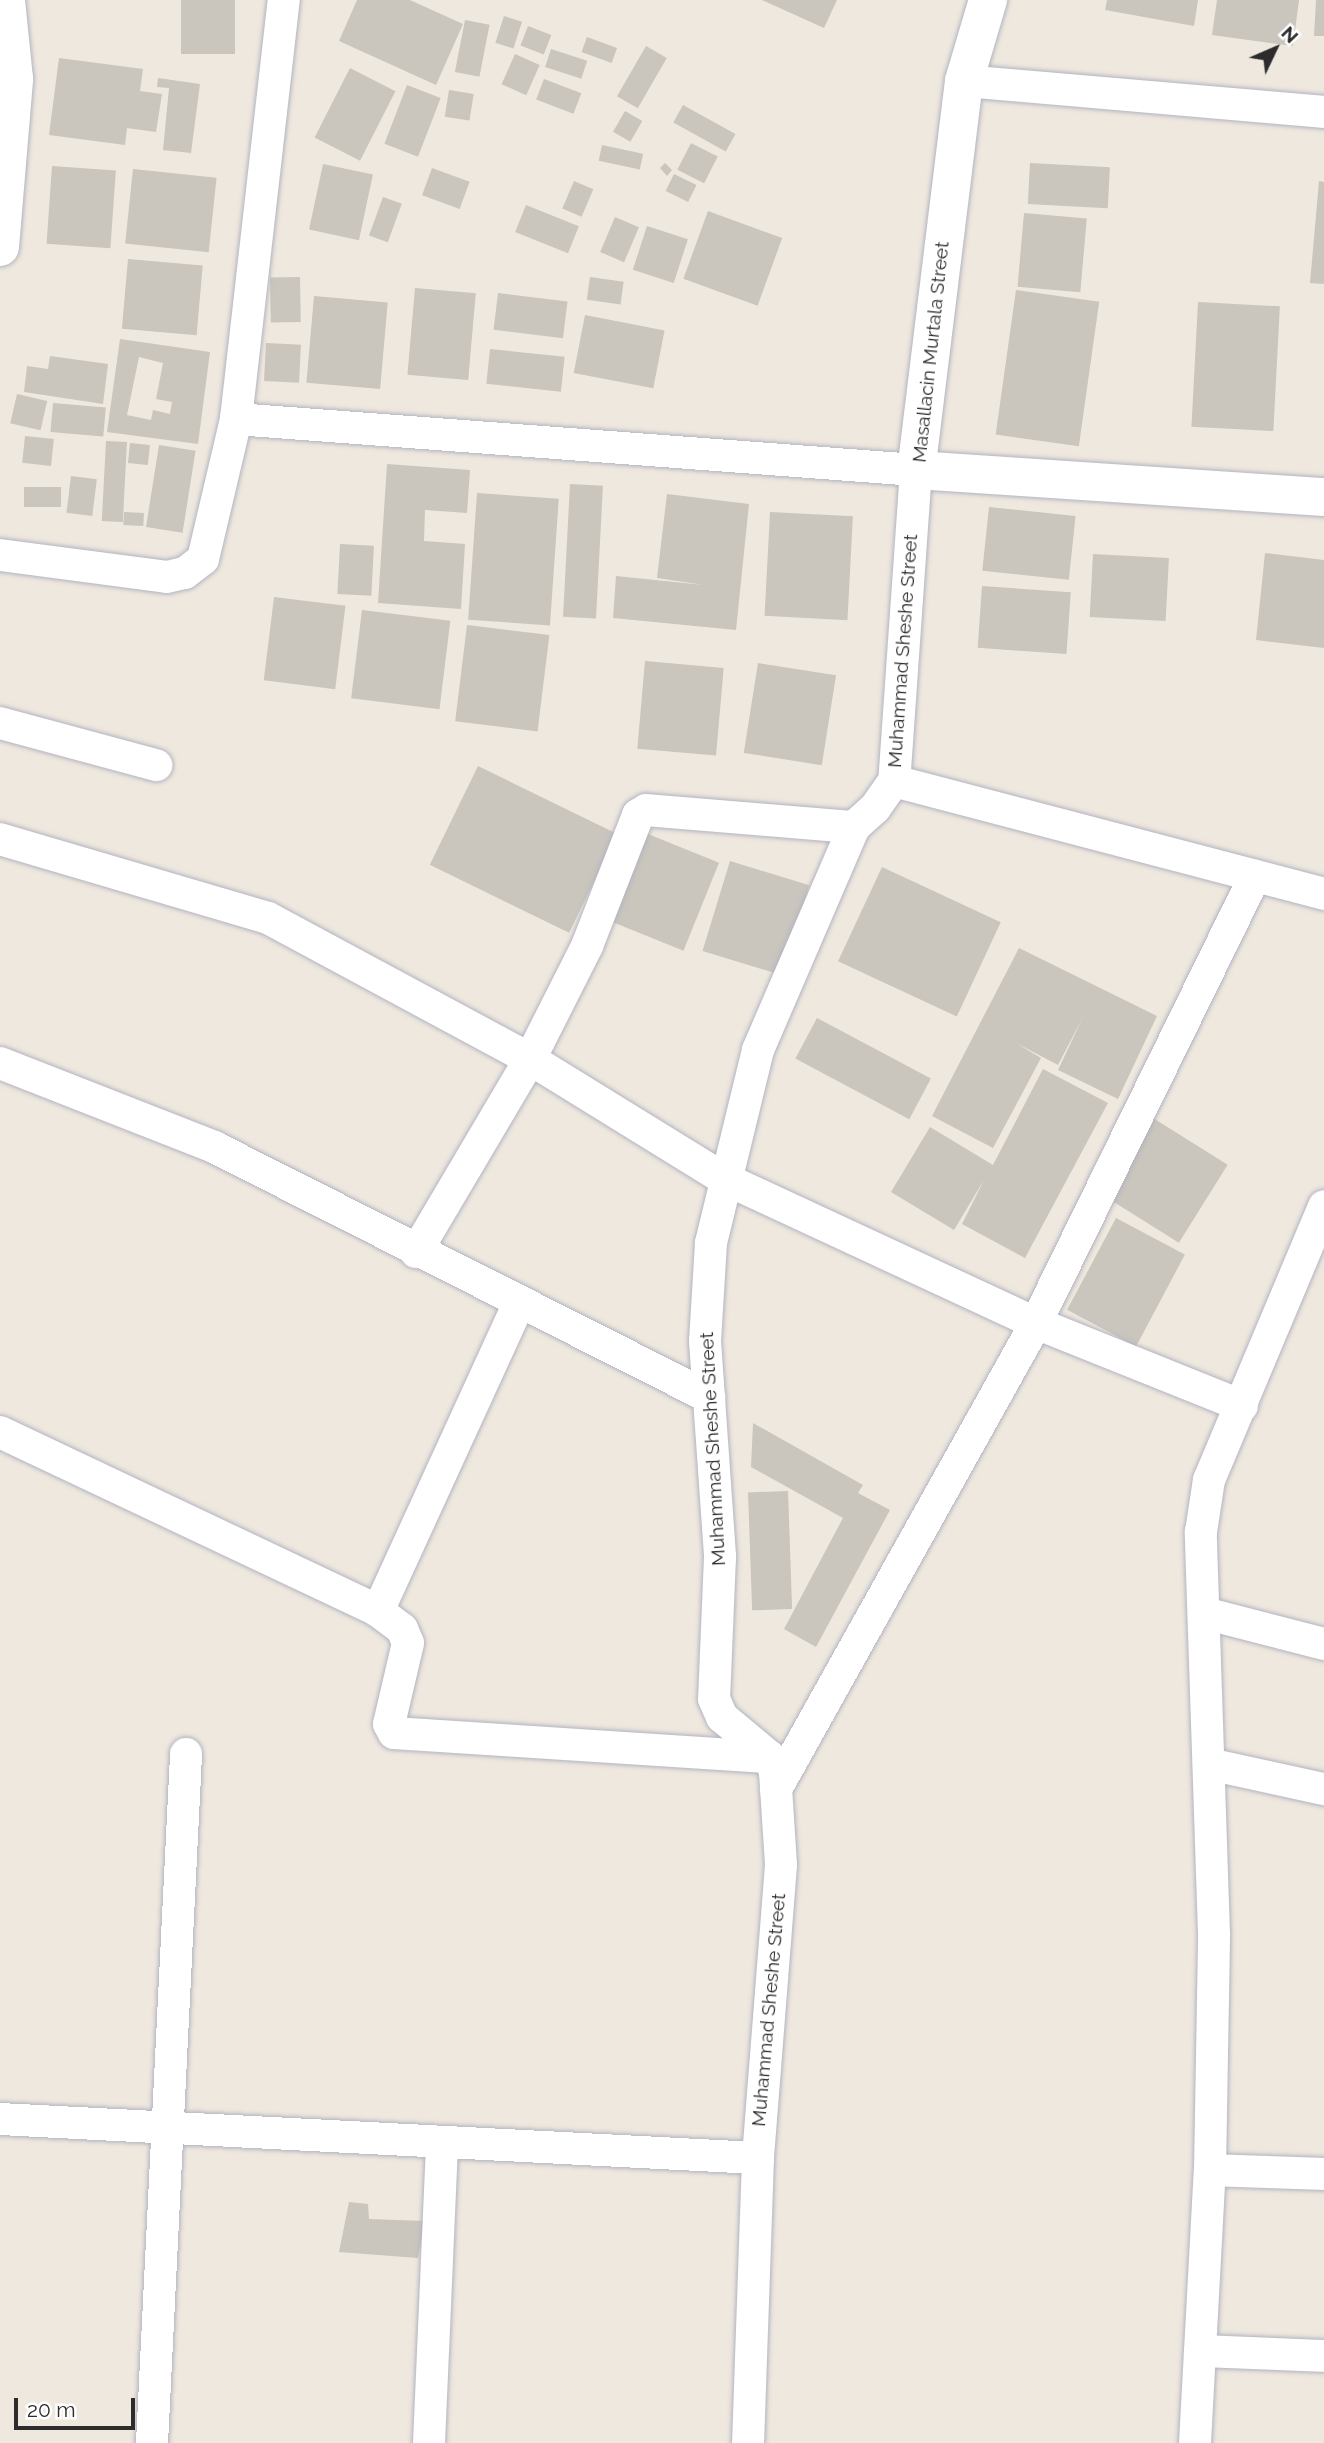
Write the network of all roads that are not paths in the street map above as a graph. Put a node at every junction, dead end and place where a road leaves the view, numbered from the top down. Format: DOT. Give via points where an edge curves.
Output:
graph roads {
  1 [pos="6,0"];
  2 [pos="284,0"];
  3 [pos="988,0"];
  4 [pos="964,81"];
  5 [pos="1324,113"];
  6 [pos="0,247"];
  7 [pos="236,419"];
  8 [pos="916,470"];
  9 [pos="1324,497"];
  10 [pos="0,555"];
  11 [pos="0,723"];
  12 [pos="156,765"];
  13 [pos="894,781"];
  14 [pos="854,827"];
  15 [pos="0,839"];
  16 [pos="1255,876"];
  17 [pos="1324,894"];
  18 [pos="530,1059"];
  19 [pos="0,1063"];
  20 [pos="723,1178"];
  21 [pos="1324,1206"];
  22 [pos="416,1252"];
  23 [pos="519,1303"];
  24 [pos="1036,1323"];
  25 [pos="709,1397"];
  26 [pos="1242,1406"];
  27 [pos="0,1432"];
  28 [pos="378,1611"];
  29 [pos="1204,1613"];
  30 [pos="1324,1644"];
  31 [pos="186,1754"];
  32 [pos="770,1757"];
  33 [pos="1209,1764"];
  34 [pos="776,1789"];
  35 [pos="1324,1789"];
  36 [pos="0,2119"];
  37 [pos="171,2128"];
  38 [pos="442,2142"];
  39 [pos="758,2158"];
  40 [pos="1210,2170"];
  41 [pos="1324,2174"];
  42 [pos="1200,2351"];
  43 [pos="1324,2356"];
  44 [pos="152,2443"];
  45 [pos="429,2443"];
  46 [pos="748,2443"];
  47 [pos="1195,2443"];
  1 -- 6 [label="street" via="14,79"];
  2 -- 7 [label="street"];
  3 -- 4 [label="street, Masallacin Murtala Street"];
  4 -- 5 [label="street"];
  4 -- 8 [label="street, Masallacin Murtala Street"];
  7 -- 8 [label="street"];
  7 -- 10 [label="street" via="203,559 185,573 167,577"];
  8 -- 9 [label="street, Masallacin Murtala Street"];
  8 -- 13 [label="street, Muhammad Sheshe Street"];
  11 -- 12 [label="street"];
  13 -- 14 [label="street, Muhammad Sheshe Street"];
  13 -- 16 [label="street"];
  14 -- 18 [label="street" via="646,810 638,814 587,946"];
  14 -- 20 [label="street, Muhammad Sheshe Street" via="758,1050"];
  15 -- 18 [label="street" via="268,918"];
  16 -- 17 [label="street"];
  16 -- 24 [label="street"];
  18 -- 20 [label="street"];
  18 -- 22 [label="street"];
  19 -- 22 [label="street" via="214,1146"];
  20 -- 24 [label="street"];
  20 -- 25 [label="street, Muhammad Sheshe Street" via="711,1243 705,1341"];
  21 -- 26 [label="street"];
  22 -- 23 [label="street"];
  23 -- 25 [label="street"];
  23 -- 28 [label="street"];
  24 -- 26 [label="street"];
  24 -- 34 [label="street"];
  25 -- 32 [label="street, Muhammad Sheshe Street" via="720,1557 713,1699 730,1724"];
  26 -- 29 [label="street" via="1209,1480 1201,1532"];
  27 -- 28 [label="street"];
  28 -- 32 [label="street" via="402,1629 408,1643 389,1724 394,1733"];
  29 -- 30 [label="street"];
  29 -- 33 [label="street"];
  31 -- 37 [label="street"];
  32 -- 34 [label="street, Muhammad Sheshe Street"];
  33 -- 35 [label="street"];
  33 -- 40 [label="street" via="1214,1934"];
  34 -- 39 [label="street, Muhammad Sheshe Street" via="781,1865"];
  36 -- 37 [label="street"];
  37 -- 38 [label="street"];
  37 -- 44 [label="street"];
  38 -- 39 [label="street"];
  38 -- 45 [label="street"];
  39 -- 46 [label="street, Muhammad Sheshe Street"];
  40 -- 41 [label="street"];
  40 -- 42 [label="street"];
  42 -- 43 [label="street"];
  42 -- 47 [label="street"];
}
